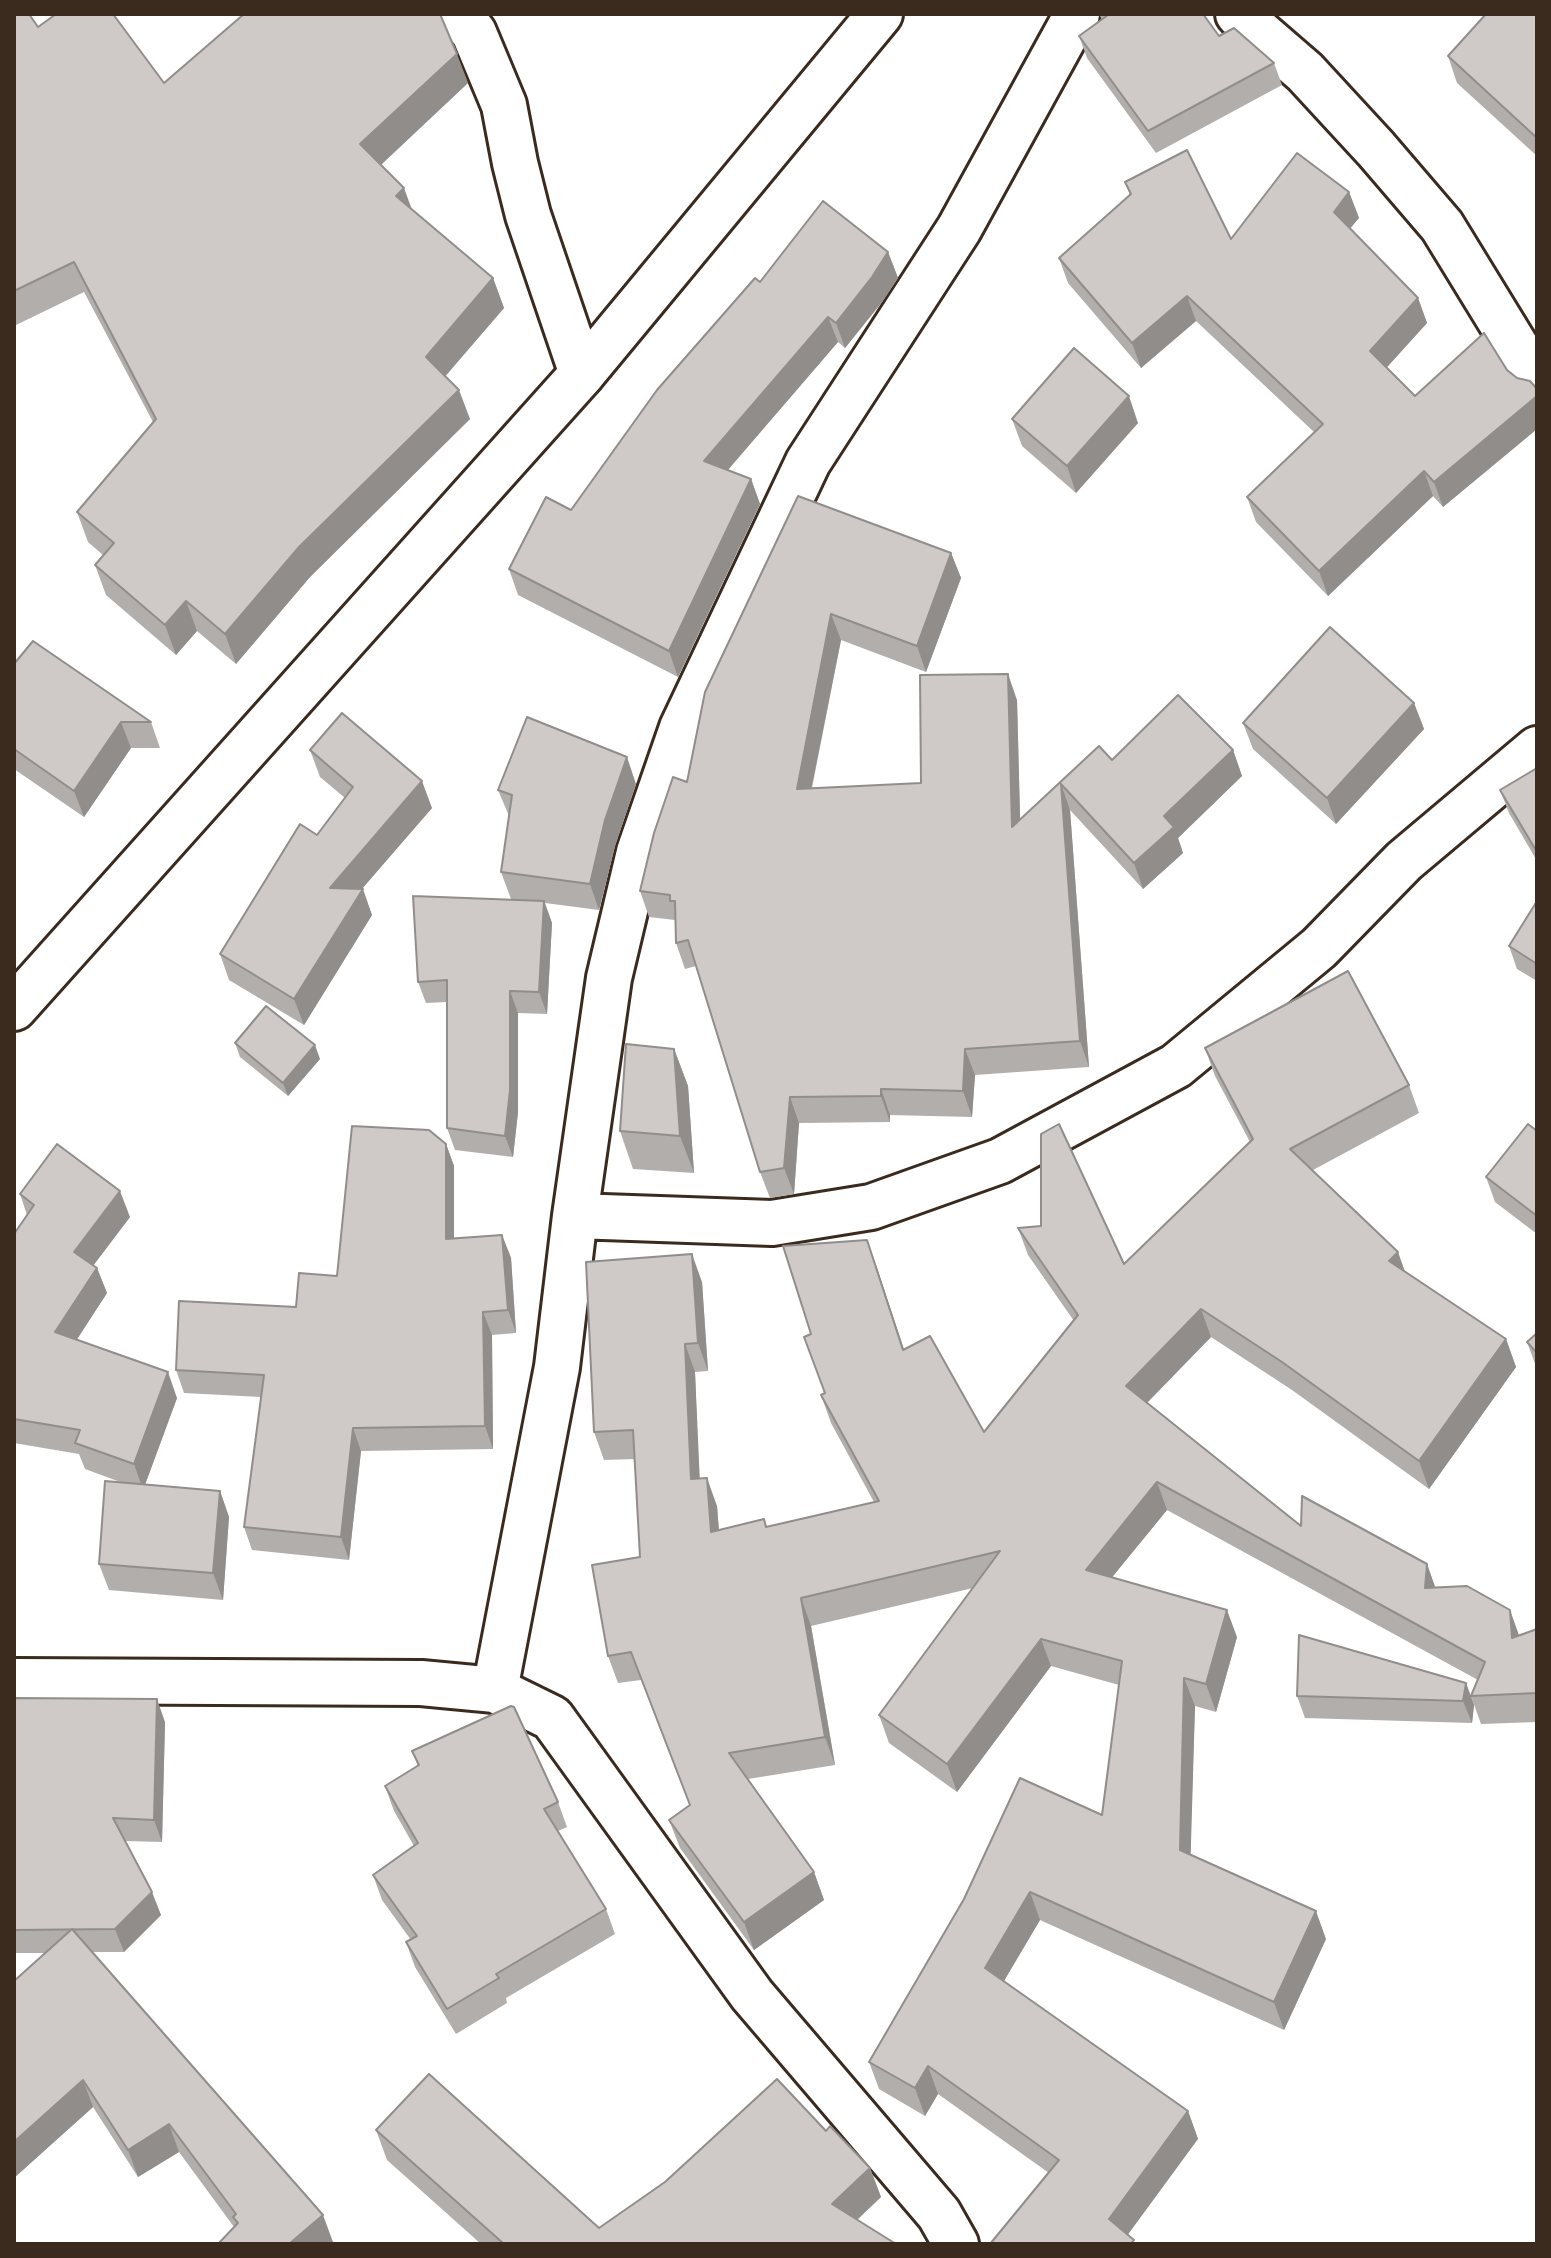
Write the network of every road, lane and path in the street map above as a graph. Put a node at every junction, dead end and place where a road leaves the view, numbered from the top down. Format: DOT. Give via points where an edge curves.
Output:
graph roads {
  1 [pos="459,14"];
  2 [pos="880,14"];
  3 [pos="1077,14"];
  4 [pos="1238,14"];
  5 [pos="582,374"];
  6 [pos="1537,381"];
  7 [pos="1537,749"];
  8 [pos="14,1008"];
  9 [pos="575,1216"];
  10 [pos="14,1681"];
  11 [pos="495,1690"];
  12 [pos="956,2244"];
  1 -- 5 [label="street" via="474,33 504,105 528,215"];
  2 -- 5 [label="street"];
  3 -- 9 [label="street" via="959,229 808,462 682,728 639,852 609,978"];
  4 -- 6 [label="street" via="1305,72 1442,226"];
  5 -- 8 [label="street"];
  7 -- 9 [label="street" via="1404,861 1319,948 1176,1066 1000,1161 871,1207 772,1223"];
  9 -- 11 [label="street" via="557,1367"];
  10 -- 11 [label="street" via="421,1683"];
  11 -- 12 [label="street" via="552,1718 752,1995 939,2214"];
}
